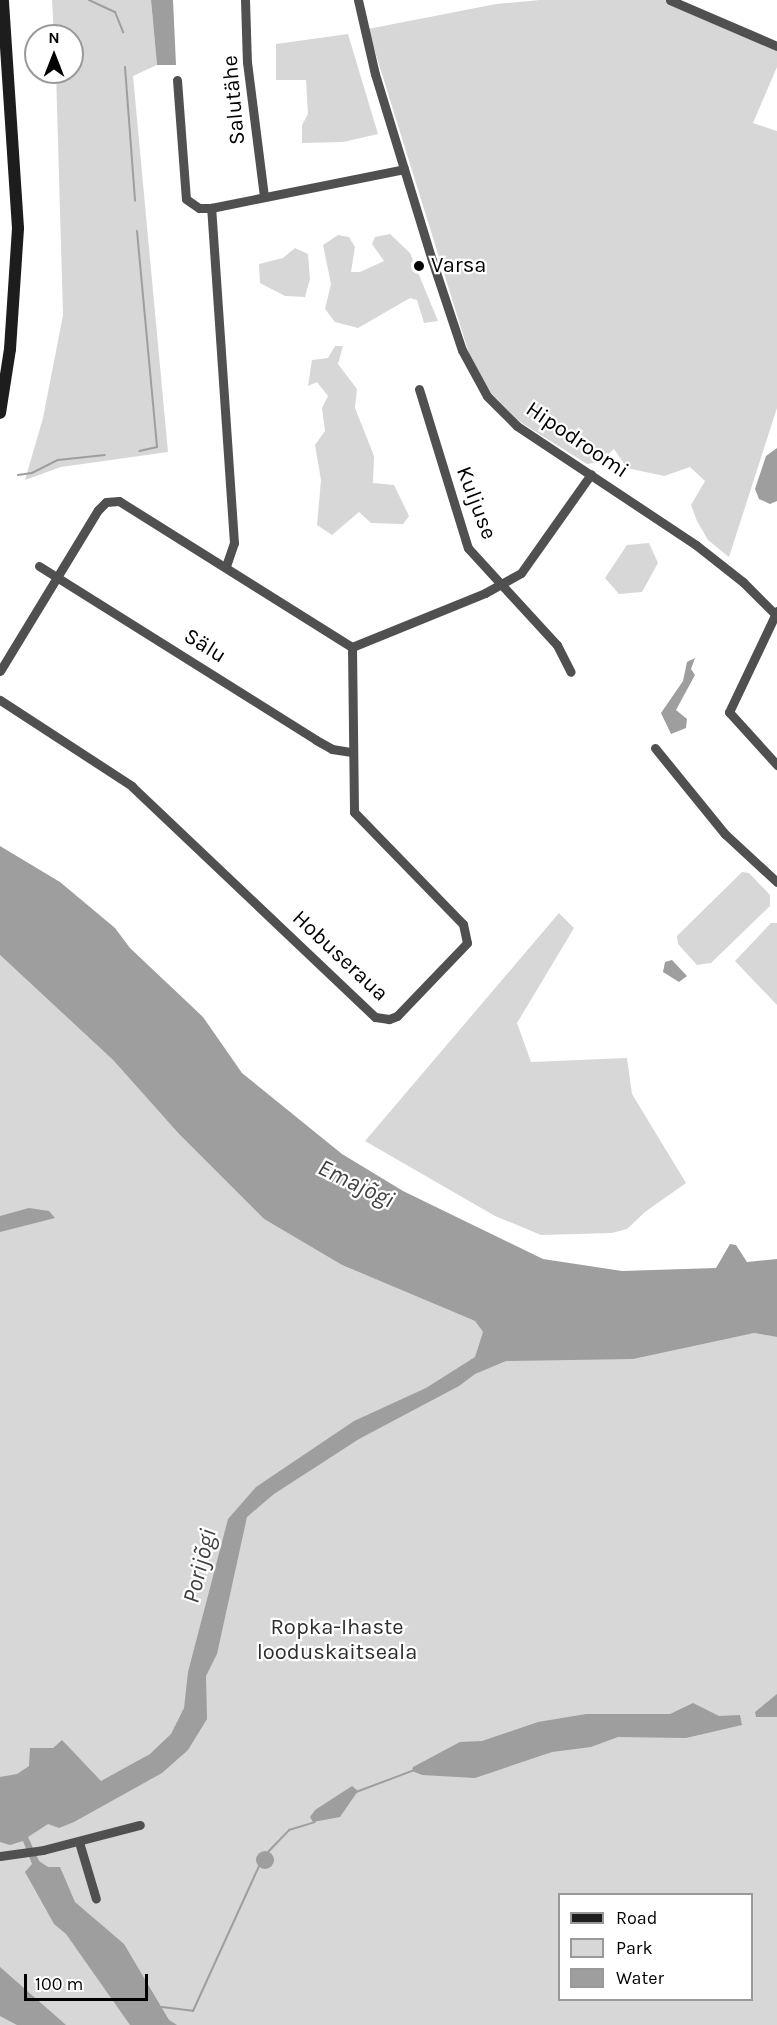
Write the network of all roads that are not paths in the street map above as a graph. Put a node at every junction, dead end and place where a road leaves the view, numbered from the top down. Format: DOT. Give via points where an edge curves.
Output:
graph roads {
  1 [pos="3,0"];
  2 [pos="245,0"];
  3 [pos="358,0"];
  4 [pos="670,0"];
  5 [pos="777,46"];
  6 [pos="177,80"];
  7 [pos="404,169"];
  8 [pos="264,197"];
  9 [pos="211,208"];
  10 [pos="419,389"];
  11 [pos="0,413"];
  12 [pos="591,474"];
  13 [pos="39,566"];
  14 [pos="226,566"];
  15 [pos="56,578"];
  16 [pos="502,584"];
  17 [pos="776,614"];
  18 [pos="352,647"];
  19 [pos="0,670"];
  20 [pos="572,672"];
  21 [pos="0,700"];
  22 [pos="655,748"];
  23 [pos="352,752"];
  24 [pos="777,765"];
  25 [pos="777,882"];
  26 [pos="140,1825"];
  27 [pos="79,1842"];
  28 [pos="0,1856"];
  29 [pos="96,1899"];
  1 -- 11 [label="main road" via="18,228 13,326"];
  2 -- 8 [label="street, Salutähe" via="247,62"];
  3 -- 7 [label="street, Hipodroomi" via="375,74"];
  4 -- 5 [label="street"];
  6 -- 9 [label="street" via="186,199 199,208"];
  7 -- 8 [label="street"];
  7 -- 12 [label="street, Hipodroomi" via="462,350 476,378 517,426"];
  8 -- 9 [label="street"];
  9 -- 14 [label="street" via="234,543"];
  10 -- 16 [label="street, Kuljuse" via="468,548"];
  12 -- 16 [label="street" via="521,573"];
  12 -- 17 [label="street, Hipodroomi" via="696,545"];
  13 -- 15 [label="street, Sälu"];
  14 -- 15 [label="street" via="112,500 98,510"];
  14 -- 18 [label="street"];
  15 -- 19 [label="street"];
  15 -- 23 [label="street, Sälu" via="316,740 332,749"];
  16 -- 18 [label="street"];
  16 -- 20 [label="street, Kuljuse" via="556,645"];
  17 -- 24 [label="street" via="729,712"];
  18 -- 23 [label="street, Hobuseraua"];
  21 -- 23 [label="street, Hobuseraua" via="132,786 372,1015 389,1019 397,1016 464,948 467,932 459,919 359,821 353,806"];
  22 -- 25 [label="street" via="725,834"];
  26 -- 27 [label="street"];
  27 -- 28 [label="street"];
  27 -- 29 [label="street"];
}
